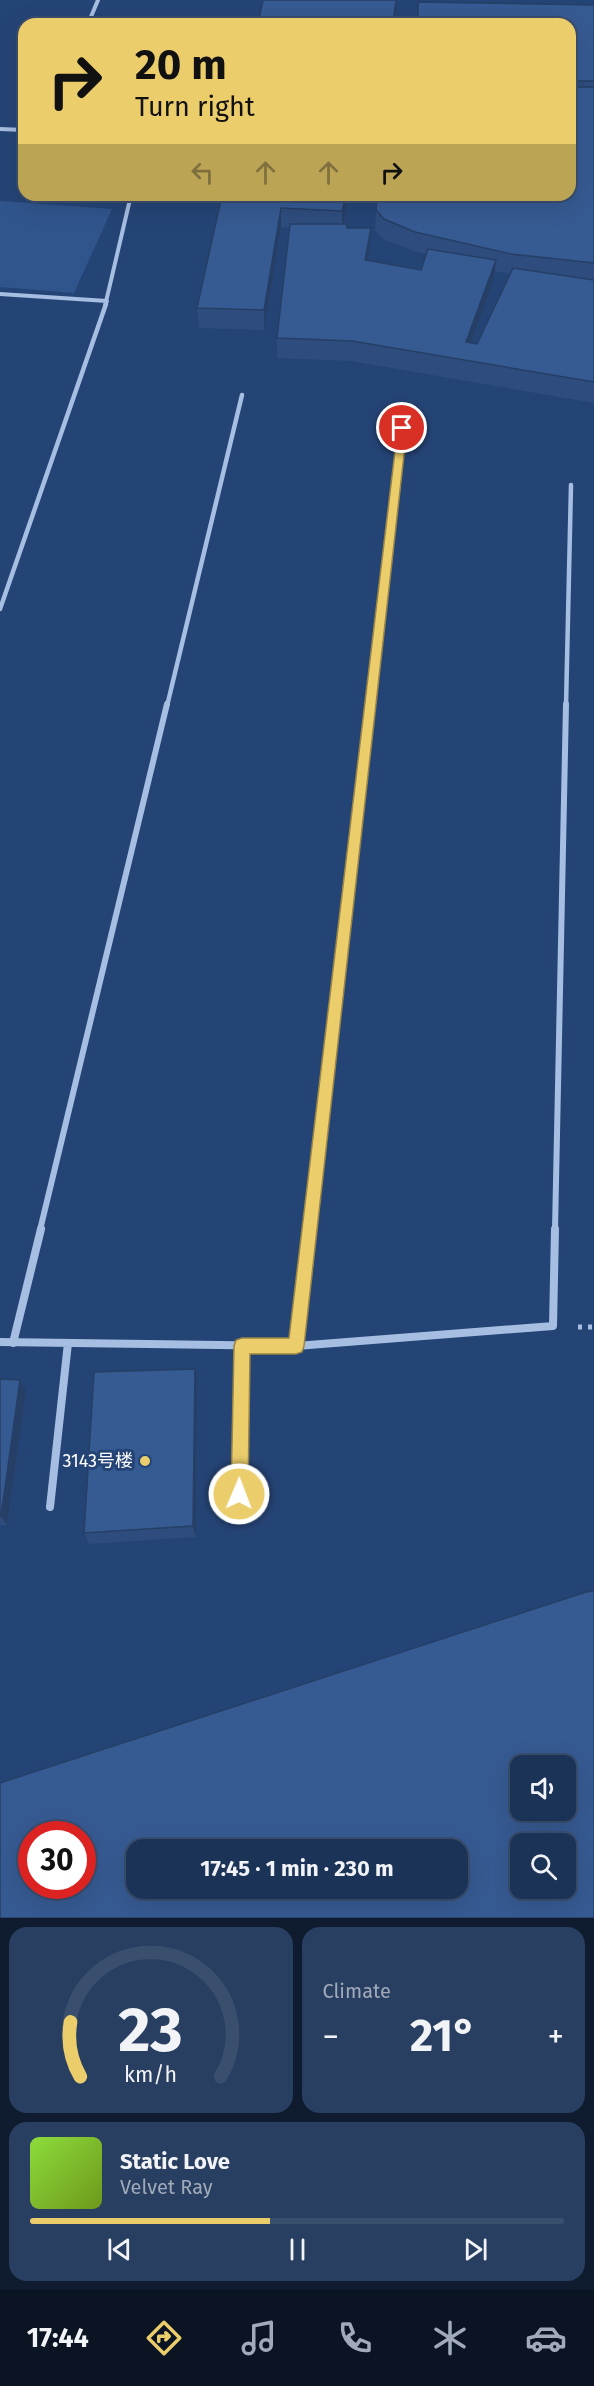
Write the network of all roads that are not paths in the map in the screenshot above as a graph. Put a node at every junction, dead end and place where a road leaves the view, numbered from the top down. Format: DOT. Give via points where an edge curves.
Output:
graph roads {
  1 [pos="98,0"];
  2 [pos="90,18"];
  3 [pos="0,129"];
  4 [pos="18,130"];
  5 [pos="130,201"];
  6 [pos="0,294"];
  7 [pos="107,301"];
  8 [pos="242,395"];
  9 [pos="402,428"];
  10 [pos="571,485"];
  11 [pos="0,609"];
  12 [pos="0,1342"];
  13 [pos="12,1342"];
  14 [pos="68,1343"];
  15 [pos="242,1346"];
  16 [pos="296,1346"];
  17 [pos="239,1494"];
  18 [pos="50,1507"];
  1 -- 2 [label="street"];
  3 -- 4 [label="street"];
  5 -- 7 [label="street"];
  6 -- 7 [label="street"];
  7 -- 11 [label="street"];
  8 -- 13 [label="street"];
  9 -- 16 [label="street"];
  10 -- 16 [label="street" via="554,1326"];
  12 -- 13 [label="street"];
  13 -- 14 [label="street"];
  14 -- 15 [label="street"];
  14 -- 18 [label="street"];
  15 -- 16 [label="street"];
  15 -- 17 [label="street"];
}
